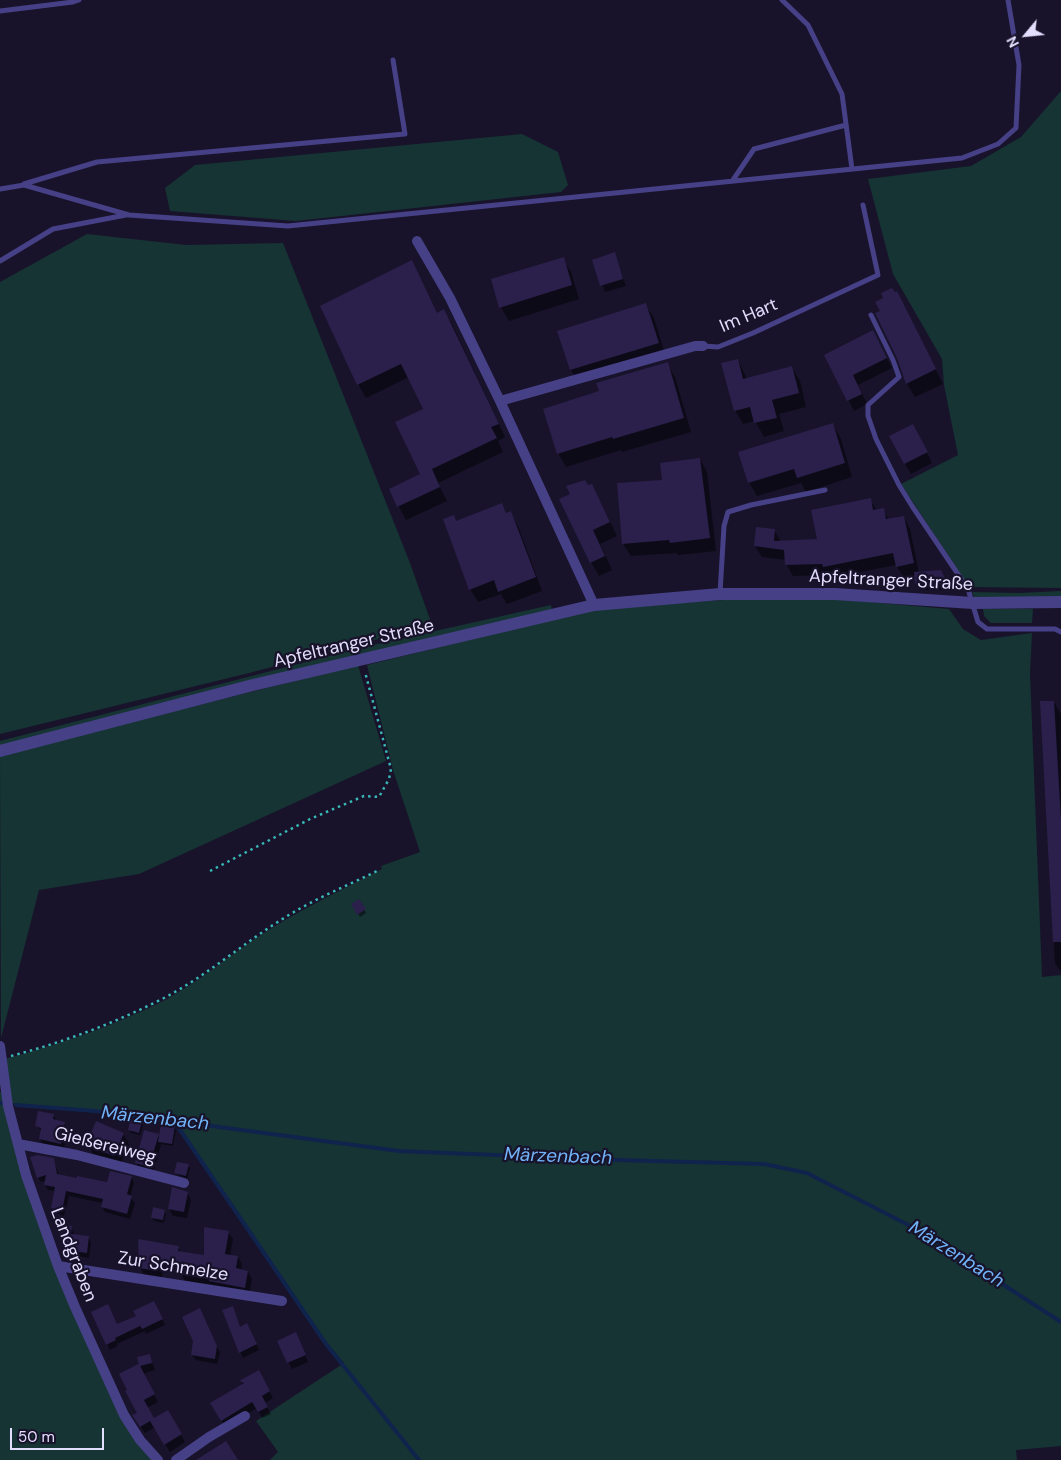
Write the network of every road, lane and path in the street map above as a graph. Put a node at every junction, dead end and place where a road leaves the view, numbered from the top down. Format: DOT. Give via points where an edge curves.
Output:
graph roads {
  1 [pos="78,0"];
  2 [pos="782,0"];
  3 [pos="1008,0"];
  4 [pos="0,11"];
  5 [pos="393,60"];
  6 [pos="846,125"];
  7 [pos="852,169"];
  8 [pos="733,180"];
  9 [pos="24,185"];
  10 [pos="0,189"];
  11 [pos="863,205"];
  12 [pos="129,215"];
  13 [pos="417,241"];
  14 [pos="0,261"];
  15 [pos="871,315"];
  16 [pos="703,346"];
  17 [pos="500,400"];
  18 [pos="825,490"];
  19 [pos="720,594"];
  20 [pos="1061,602"];
  21 [pos="973,603"];
  22 [pos="594,605"];
  23 [pos="1061,632"];
  24 [pos="362,660"];
  25 [pos="0,752"];
  26 [pos="379,870"];
  27 [pos="210,871"];
  28 [pos="0,1046"];
  29 [pos="3,1058"];
  30 [pos="2,1088"];
  31 [pos="18,1144"];
  32 [pos="184,1182"];
  33 [pos="58,1266"];
  34 [pos="282,1301"];
  35 [pos="245,1416"];
  36 [pos="158,1460"];
  37 [pos="176,1460"];
  1 -- 4 [label="lane"];
  2 -- 6 [label="lane" via="808,25 842,94"];
  3 -- 7 [label="lane" via="1019,65 1016,128 998,144 962,158"];
  5 -- 9 [label="lane" via="404,134 97,162"];
  6 -- 7 [label="lane"];
  6 -- 8 [label="lane" via="754,149"];
  7 -- 8 [label="lane"];
  8 -- 12 [label="lane" via="288,226"];
  9 -- 10 [label="lane"];
  9 -- 12 [label="lane"];
  11 -- 16 [label="lane, Im Hart" via="878,275 753,333 718,347"];
  12 -- 14 [label="lane" via="53,230"];
  13 -- 17 [label="street" via="450,298"];
  15 -- 21 [label="lane" via="898,377 868,404 868,416 876,439 899,485 968,589"];
  16 -- 17 [label="street, Im Hart"];
  17 -- 22 [label="street"];
  18 -- 19 [label="lane" via="728,512 724,526"];
  19 -- 21 [label="street, Apfeltranger Straße" via="834,594"];
  19 -- 22 [label="street, Apfeltranger Straße"];
  20 -- 21 [label="street, Apfeltranger Straße"];
  21 -- 23 [label="lane" via="978,622 987,629 1055,629"];
  22 -- 24 [label="street, Apfeltranger Straße"];
  24 -- 25 [label="street, Apfeltranger Straße" via="253,685"];
  24 -- 27 [label="path" via="391,769 379,797 364,796"];
  26 -- 29 [label="path" via="295,912 165,998 106,1025"];
  28 -- 29 [label="street, Landgraben"];
  29 -- 30 [label="street, Landgraben"];
  30 -- 31 [label="street, Landgraben"];
  31 -- 32 [label="street, Gießereiweg"];
  31 -- 33 [label="street, Landgraben"];
  33 -- 34 [label="street, Zur Schmelze"];
  33 -- 36 [label="street, Landgraben" via="124,1415"];
  35 -- 37 [label="street"];
}
